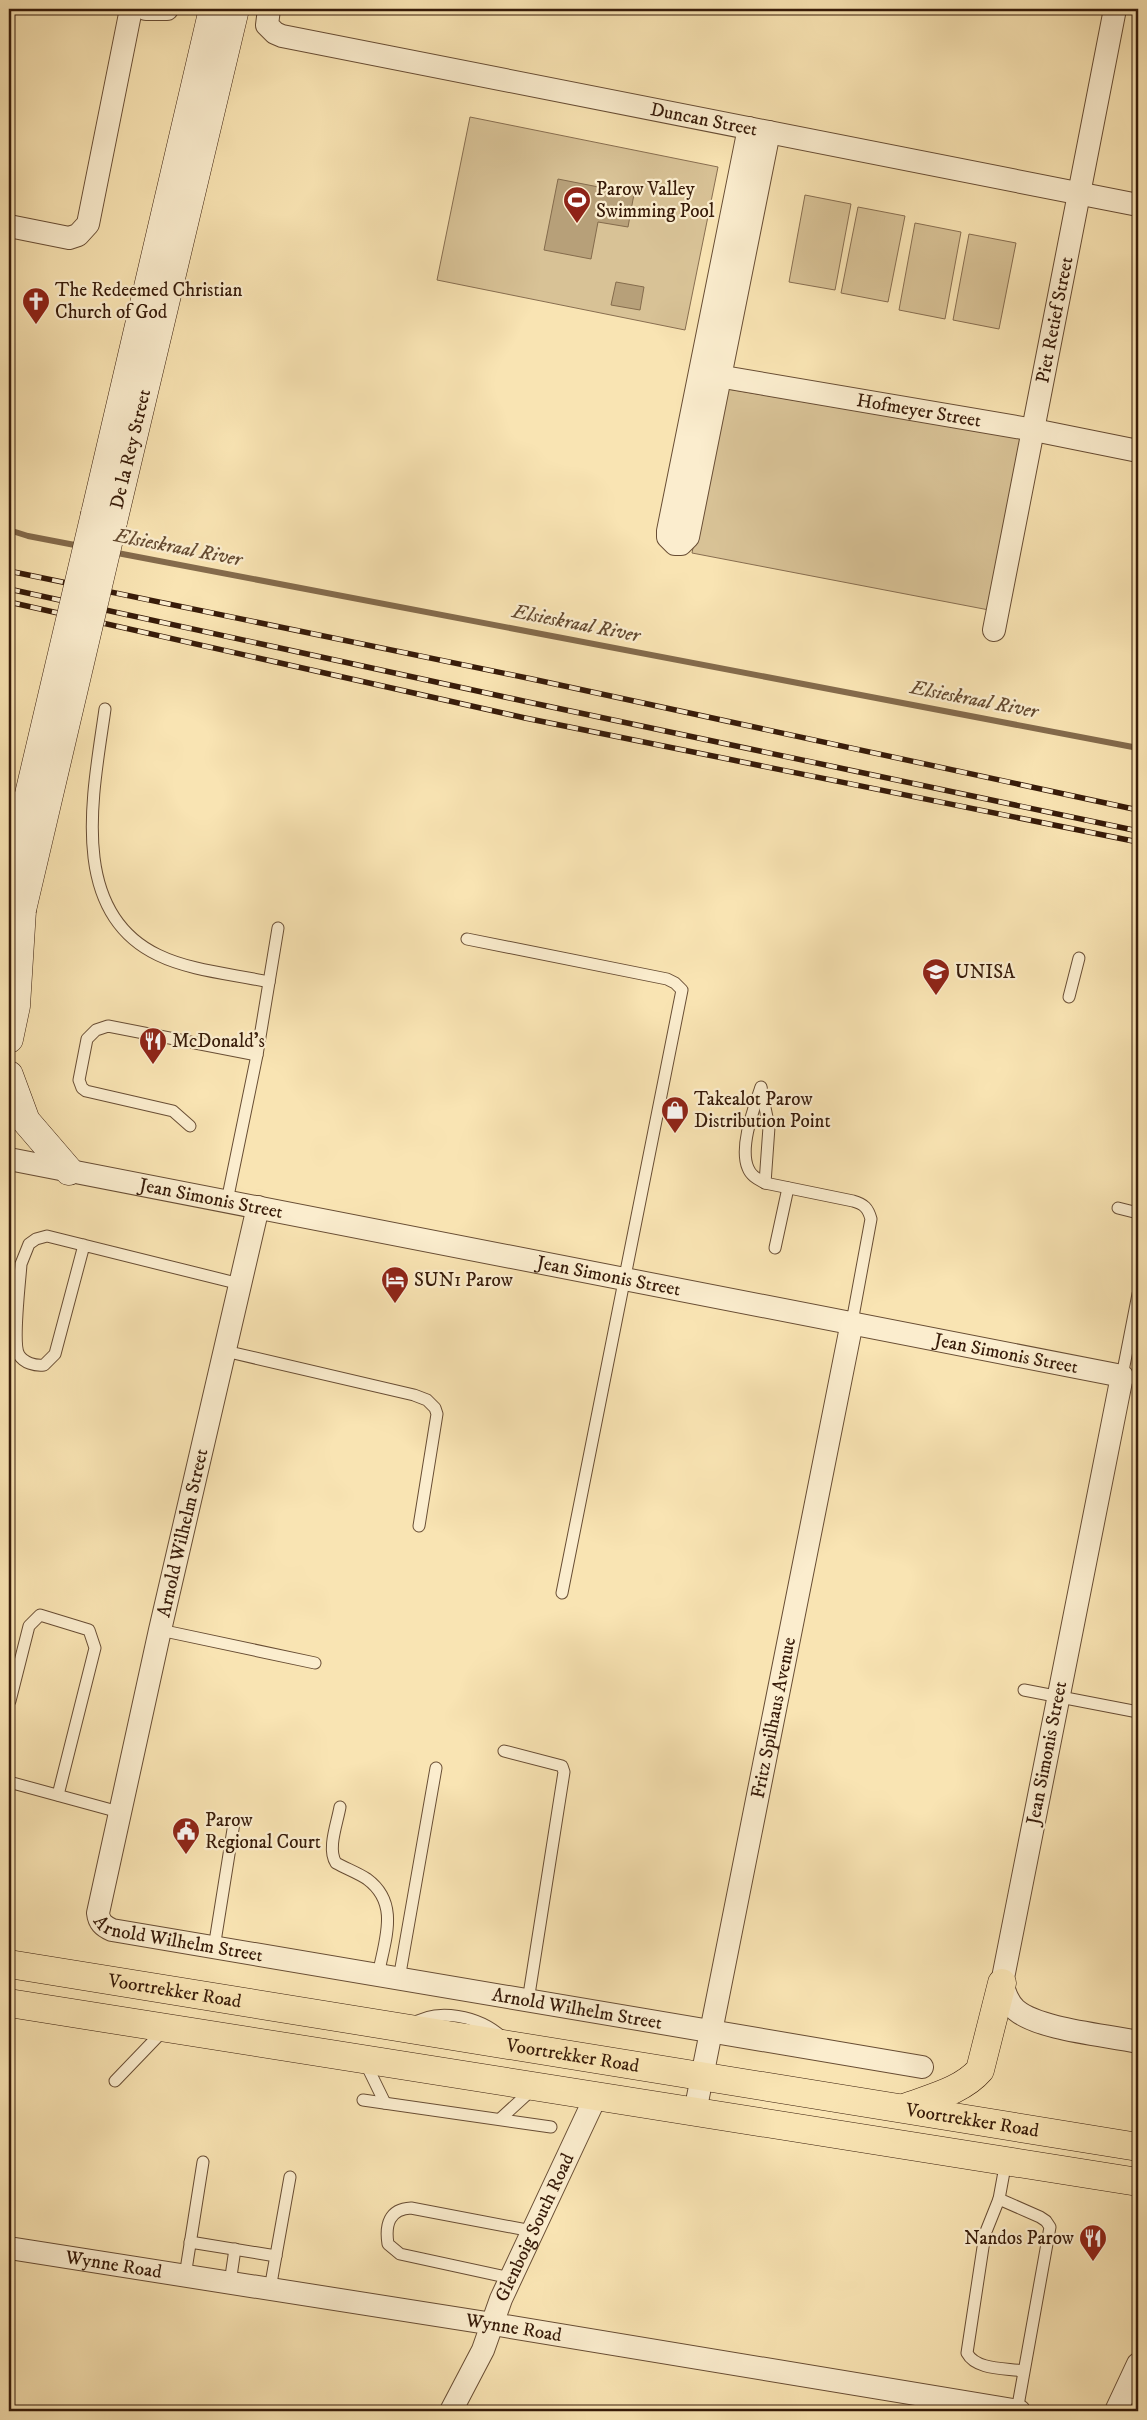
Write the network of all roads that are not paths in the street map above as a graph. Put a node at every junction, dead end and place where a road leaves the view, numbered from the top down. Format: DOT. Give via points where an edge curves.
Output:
graph roads {
  1 [pos="131,9"];
  2 [pos="146,9"];
  3 [pos="167,9"];
  4 [pos="213,9"];
  5 [pos="236,9"];
  6 [pos="1115,9"];
  7 [pos="270,19"];
  8 [pos="759,130"];
  9 [pos="1080,193"];
  10 [pos="1138,205"];
  11 [pos="9,226"];
  12 [pos="710,374"];
  13 [pos="1034,430"];
  14 [pos="1138,451"];
  15 [pos="104,518"];
  16 [pos="994,630"];
  17 [pos="105,709"];
  18 [pos="9,879"];
  19 [pos="278,928"];
  20 [pos="467,939"];
  21 [pos="1079,958"];
  22 [pos="269,982"];
  23 [pos="1069,997"];
  24 [pos="9,1040"];
  25 [pos="257,1055"];
  26 [pos="9,1075"];
  27 [pos="190,1126"];
  28 [pos="9,1159"];
  29 [pos="69,1171"];
  30 [pos="765,1183"];
  31 [pos="788,1188"];
  32 [pos="227,1201"];
  33 [pos="258,1207"];
  34 [pos="1118,1208"];
  35 [pos="1138,1213"];
  36 [pos="84,1245"];
  37 [pos="775,1248"];
  38 [pos="624,1279"];
  39 [pos="240,1284"];
  40 [pos="1138,1294"];
  41 [pos="852,1322"];
  42 [pos="224,1352"];
  43 [pos="1130,1378"];
  44 [pos="419,1526"];
  45 [pos="562,1593"];
  46 [pos="160,1630"];
  47 [pos="315,1663"];
  48 [pos="1024,1690"];
  49 [pos="1058,1697"];
  50 [pos="10,1701"];
  51 [pos="1138,1712"];
  52 [pos="504,1751"];
  53 [pos="436,1768"];
  54 [pos="9,1782"];
  55 [pos="58,1795"];
  56 [pos="340,1808"];
  57 [pos="119,1812"];
  58 [pos="234,1823"];
  59 [pos="214,1948"];
  60 [pos="9,1964"];
  61 [pos="388,1977"];
  62 [pos="1002,1983"];
  63 [pos="528,2001"];
  64 [pos="16,2008"];
  65 [pos="166,2029"];
  66 [pos="711,2032"];
  67 [pos="1138,2042"];
  68 [pos="365,2060"];
  69 [pos="922,2067"];
  70 [pos="702,2076"];
  71 [pos="115,2081"];
  72 [pos="535,2087"];
  73 [pos="596,2096"];
  74 [pos="363,2100"];
  75 [pos="385,2103"];
  76 [pos="903,2108"];
  77 [pos="695,2112"];
  78 [pos="500,2119"];
  79 [pos="552,2127"];
  80 [pos="1138,2148"];
  81 [pos="1006,2161"];
  82 [pos="203,2162"];
  83 [pos="290,2177"];
  84 [pos="1138,2182"];
  85 [pos="999,2199"];
  86 [pos="532,2231"];
  87 [pos="190,2242"];
  88 [pos="9,2248"];
  89 [pos="235,2249"];
  90 [pos="276,2256"];
  91 [pos="185,2276"];
  92 [pos="510,2278"];
  93 [pos="230,2283"];
  94 [pos="270,2289"];
  95 [pos="493,2324"];
  96 [pos="1138,2364"];
  97 [pos="1023,2371"];
  98 [pos="451,2411"];
  99 [pos="1018,2411"];
  100 [pos="1116,2411"];
  1 -- 11 [label="street" via="90,219 84,231 65,238"];
  2 -- 3 [label="street"];
  4 -- 15 [label="main road, De la Rey Street"];
  5 -- 15 [label="main road, De la Rey Street"];
  6 -- 9 [label="street, Piet Retief Street"];
  7 -- 8 [label="street, Duncan Street" via="282,36"];
  8 -- 9 [label="street, Duncan Street"];
  8 -- 12 [label="street"];
  9 -- 10 [label="street, Duncan Street"];
  9 -- 13 [label="street, Piet Retief Street"];
  12 -- 12 [label="street" via="688,537 681,544 676,544 668,537 668,532"];
  12 -- 13 [label="street, Hofmeyer Street"];
  13 -- 14 [label="street, Hofmeyer Street"];
  13 -- 16 [label="street, Piet Retief Street"];
  15 -- 18 [label="main road, De la Rey Street, bridge"];
  15 -- 24 [label="main road, De la Rey Street, bridge" via="22,910 16,1006"];
  17 -- 22 [label="lane" via="92,806 92,846 98,880 114,916 132,937 157,954 180,963"];
  19 -- 22 [label="lane"];
  20 -- 38 [label="lane" via="666,979 682,990"];
  21 -- 23 [label="lane"];
  22 -- 25 [label="lane"];
  25 -- 27 [label="lane" via="108,1026 89,1035 79,1080 84,1090 173,1111"];
  25 -- 32 [label="lane"];
  26 -- 29 [label="main road" via="26,1121"];
  28 -- 29 [label="street, Jean Simonis Street"];
  29 -- 32 [label="street, Jean Simonis Street"];
  30 -- 30 [label="lane" via="750,1172 746,1160 748,1132 760,1087 769,1127"];
  30 -- 31 [label="lane"];
  31 -- 37 [label="lane"];
  31 -- 41 [label="lane" via="853,1201 863,1204 868,1210 871,1220"];
  32 -- 33 [label="street, Jean Simonis Street"];
  33 -- 38 [label="street, Jean Simonis Street"];
  33 -- 39 [label="street, Arnold Wilhelm Street"];
  34 -- 35 [label="lane"];
  36 -- 36 [label="lane" via="47,1236 36,1238 24,1252 16,1344 20,1357 25,1361 44,1365 56,1354"];
  36 -- 39 [label="lane"];
  38 -- 41 [label="street, Jean Simonis Street"];
  38 -- 45 [label="lane"];
  39 -- 42 [label="street, Arnold Wilhelm Street"];
  40 -- 43 [label="lane, Jean Simonis Street"];
  41 -- 43 [label="street, Jean Simonis Street"];
  41 -- 66 [label="street, Fritz Spilhaus Avenue"];
  42 -- 44 [label="lane" via="414,1395 432,1404 436,1414"];
  42 -- 46 [label="street, Arnold Wilhelm Street"];
  43 -- 49 [label="street, Jean Simonis Street"];
  46 -- 47 [label="lane"];
  46 -- 57 [label="street, Arnold Wilhelm Street"];
  48 -- 49 [label="lane"];
  49 -- 51 [label="lane"];
  49 -- 62 [label="street, Jean Simonis Street"];
  50 -- 55 [label="lane" via="29,1626 40,1616 89,1630 95,1648"];
  52 -- 63 [label="lane" via="562,1766 564,1772"];
  53 -- 61 [label="lane"];
  54 -- 55 [label="lane"];
  55 -- 57 [label="lane"];
  56 -- 61 [label="lane" via="332,1852 336,1864 368,1880 388,1905"];
  57 -- 59 [label="street, Arnold Wilhelm Street" via="99,1920 112,1930"];
  58 -- 59 [label="lane"];
  59 -- 61 [label="street, Arnold Wilhelm Street"];
  60 -- 70 [label="main road, Voortrekker Road"];
  61 -- 63 [label="street, Arnold Wilhelm Street"];
  62 -- 67 [label="street" via="1008,2002 1025,2016 1053,2026"];
  62 -- 76 [label="main road" via="980,2070 961,2086"];
  63 -- 66 [label="street, Arnold Wilhelm Street"];
  64 -- 65 [label="main road, Voortrekker Road"];
  65 -- 68 [label="main road, Voortrekker Road"];
  65 -- 71 [label="lane"];
  66 -- 69 [label="street, Arnold Wilhelm Street"];
  66 -- 70 [label="street, Fritz Spilhaus Avenue"];
  68 -- 72 [label="main road, Voortrekker Road"];
  68 -- 75 [label="lane"];
  70 -- 76 [label="main road, Voortrekker Road"];
  70 -- 77 [label="street, Fritz Spilhaus Avenue"];
  72 -- 73 [label="main road, Voortrekker Road"];
  72 -- 78 [label="lane"];
  73 -- 77 [label="main road, Voortrekker Road"];
  73 -- 86 [label="street, Glenboig South Road"];
  74 -- 75 [label="lane"];
  75 -- 78 [label="lane"];
  76 -- 80 [label="main road, Voortrekker Road"];
  77 -- 81 [label="main road, Voortrekker Road"];
  78 -- 79 [label="lane"];
  81 -- 84 [label="main road, Voortrekker Road"];
  81 -- 85 [label="lane"];
  82 -- 87 [label="lane"];
  83 -- 90 [label="lane"];
  85 -- 97 [label="lane" via="1044,2219 1050,2227"];
  85 -- 97 [label="lane" via="985,2234 967,2352 979,2364"];
  86 -- 92 [label="street, Glenboig South Road"];
  86 -- 92 [label="lane" via="411,2208 400,2208 391,2214 386,2231 388,2244 393,2250 428,2262"];
  87 -- 89 [label="lane"];
  87 -- 91 [label="lane"];
  88 -- 91 [label="street, Wynne Road"];
  89 -- 90 [label="lane"];
  89 -- 93 [label="lane"];
  90 -- 94 [label="lane"];
  91 -- 93 [label="street, Wynne Road"];
  92 -- 95 [label="street, Glenboig South Road"];
  93 -- 94 [label="street, Wynne Road"];
  94 -- 95 [label="street, Wynne Road"];
  95 -- 98 [label="street, Glenboig South Road"];
  95 -- 99 [label="street, Wynne Road"];
  96 -- 100 [label="street"];
  97 -- 99 [label="lane"];
}
